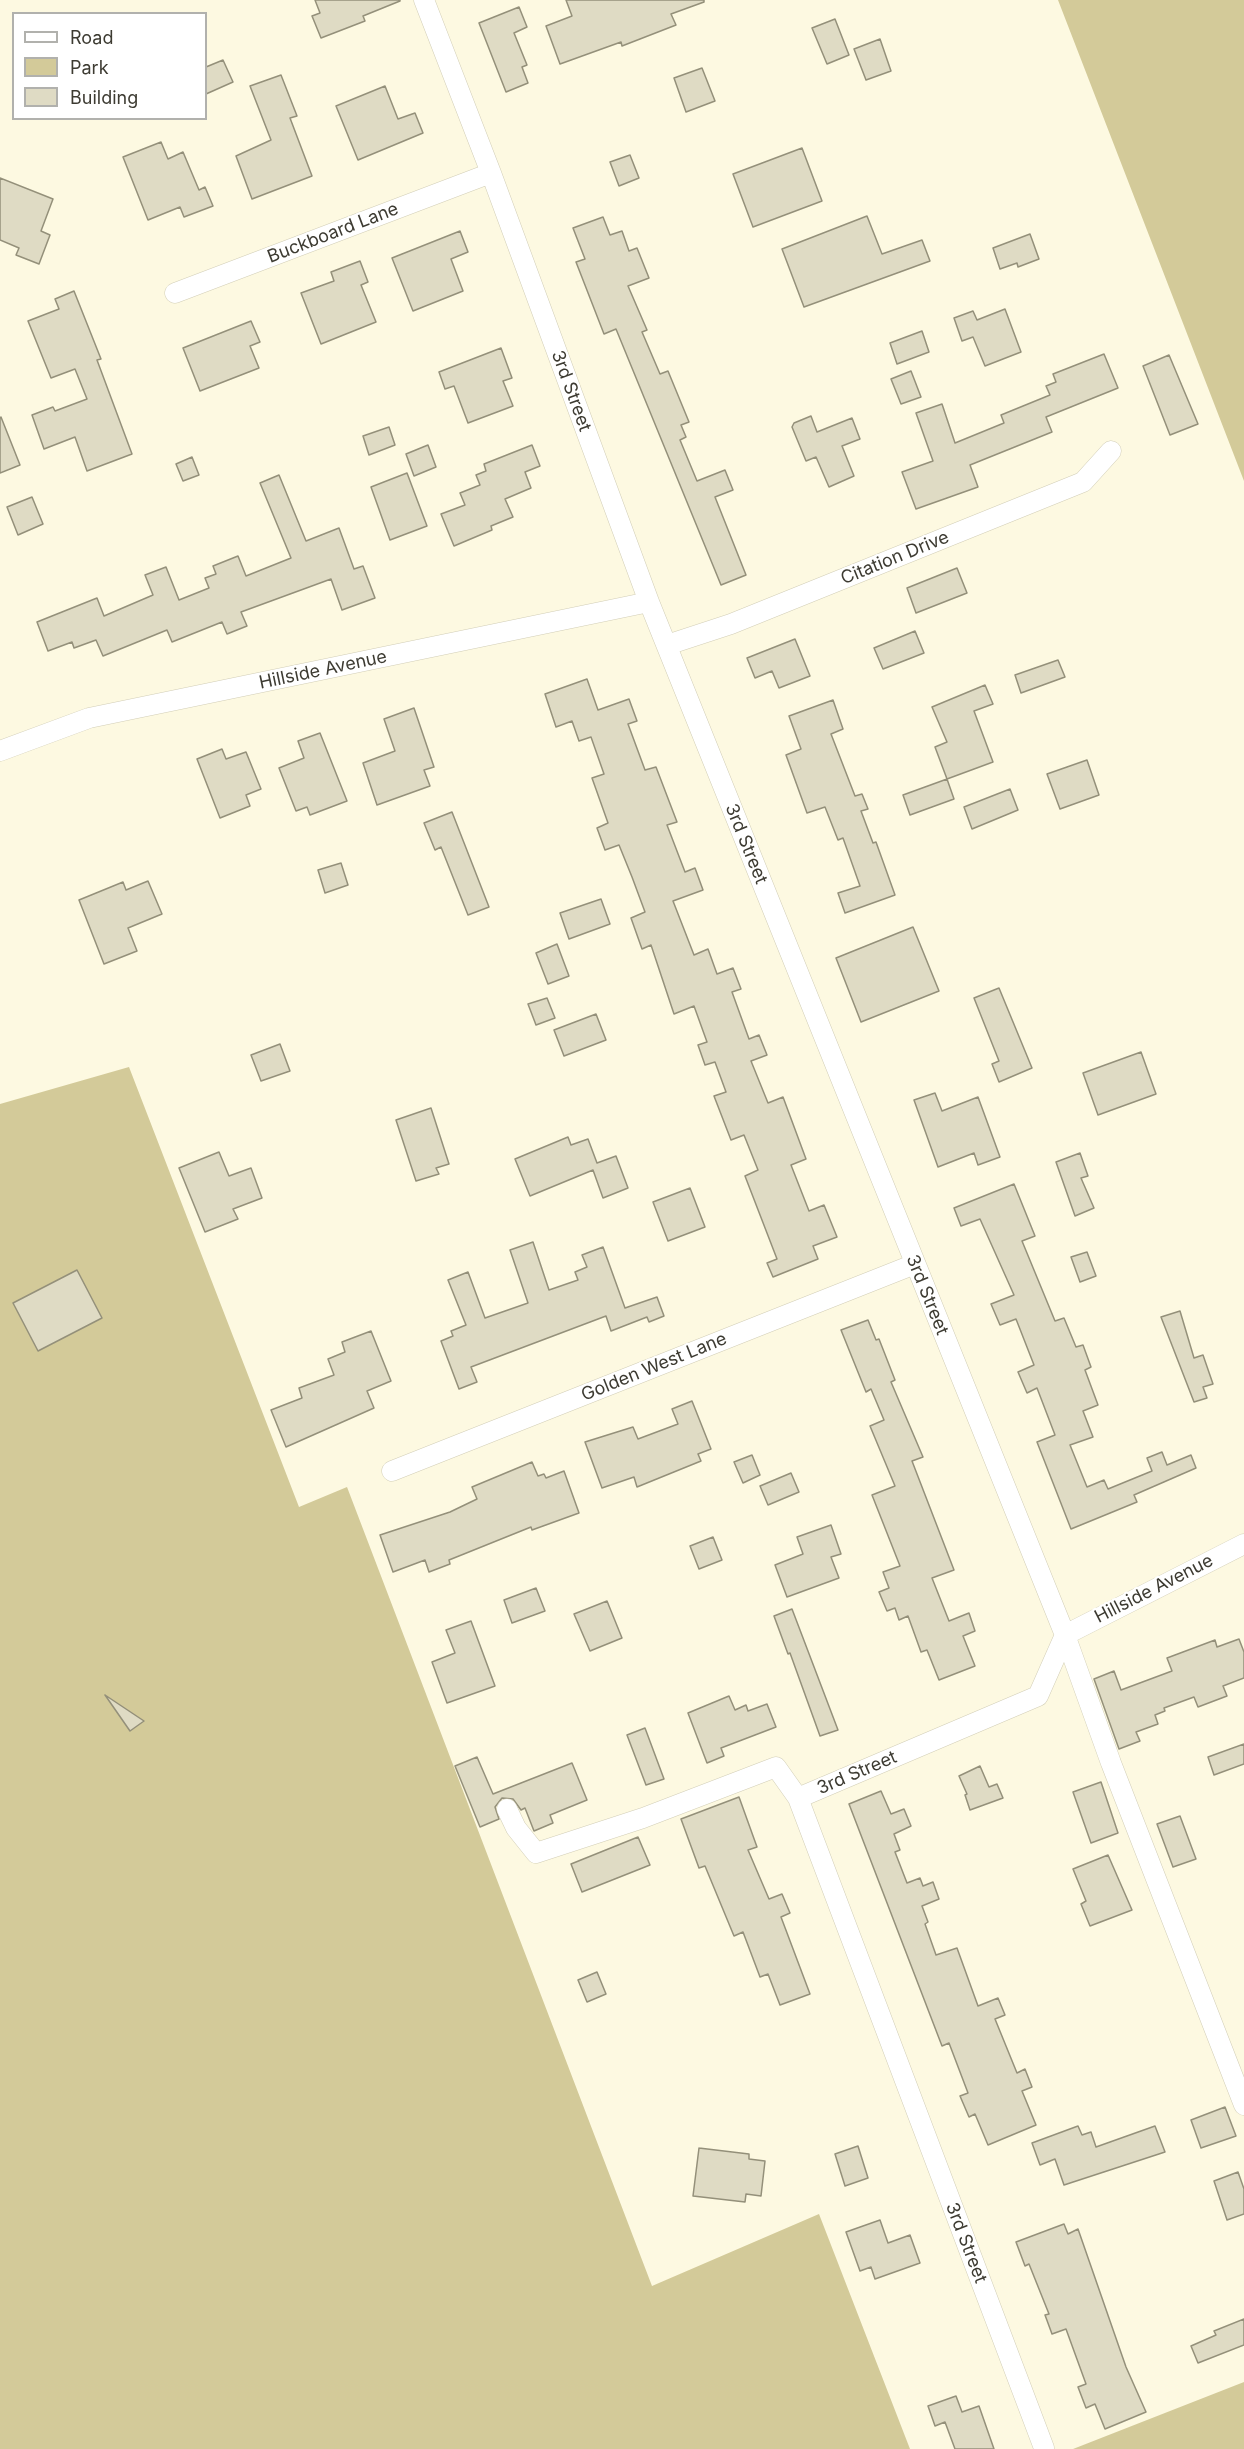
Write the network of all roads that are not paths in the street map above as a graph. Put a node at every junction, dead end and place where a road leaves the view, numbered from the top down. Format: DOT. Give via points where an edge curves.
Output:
graph roads {
  1 [pos="424,0"];
  2 [pos="491,173"];
  3 [pos="175,293"];
  4 [pos="1111,451"];
  5 [pos="649,602"];
  6 [pos="666,645"];
  7 [pos="0,751"];
  8 [pos="915,1264"];
  9 [pos="392,1471"];
  10 [pos="1244,1544"];
  11 [pos="1065,1635"];
  12 [pos="798,1798"];
  13 [pos="507,1809"];
  14 [pos="1244,2105"];
  15 [pos="1044,2448"];
  1 -- 2 [label="street, 3rd Street"];
  2 -- 3 [label="street, Buckboard Lane"];
  2 -- 5 [label="street, 3rd Street"];
  4 -- 6 [label="street, Citation Drive" via="1083,482 731,624"];
  5 -- 6 [label="street, 3rd Street"];
  5 -- 7 [label="street, Hillside Avenue" via="89,718"];
  6 -- 8 [label="street, 3rd Street"];
  8 -- 9 [label="street, Golden West Lane"];
  8 -- 11 [label="street, 3rd Street"];
  10 -- 11 [label="street, Hillside Avenue"];
  11 -- 12 [label="street, 3rd Street" via="1038,1696"];
  11 -- 14 [label="street"];
  12 -- 13 [label="street" via="776,1767 643,1818 536,1853"];
  12 -- 15 [label="street, 3rd Street"];
}
